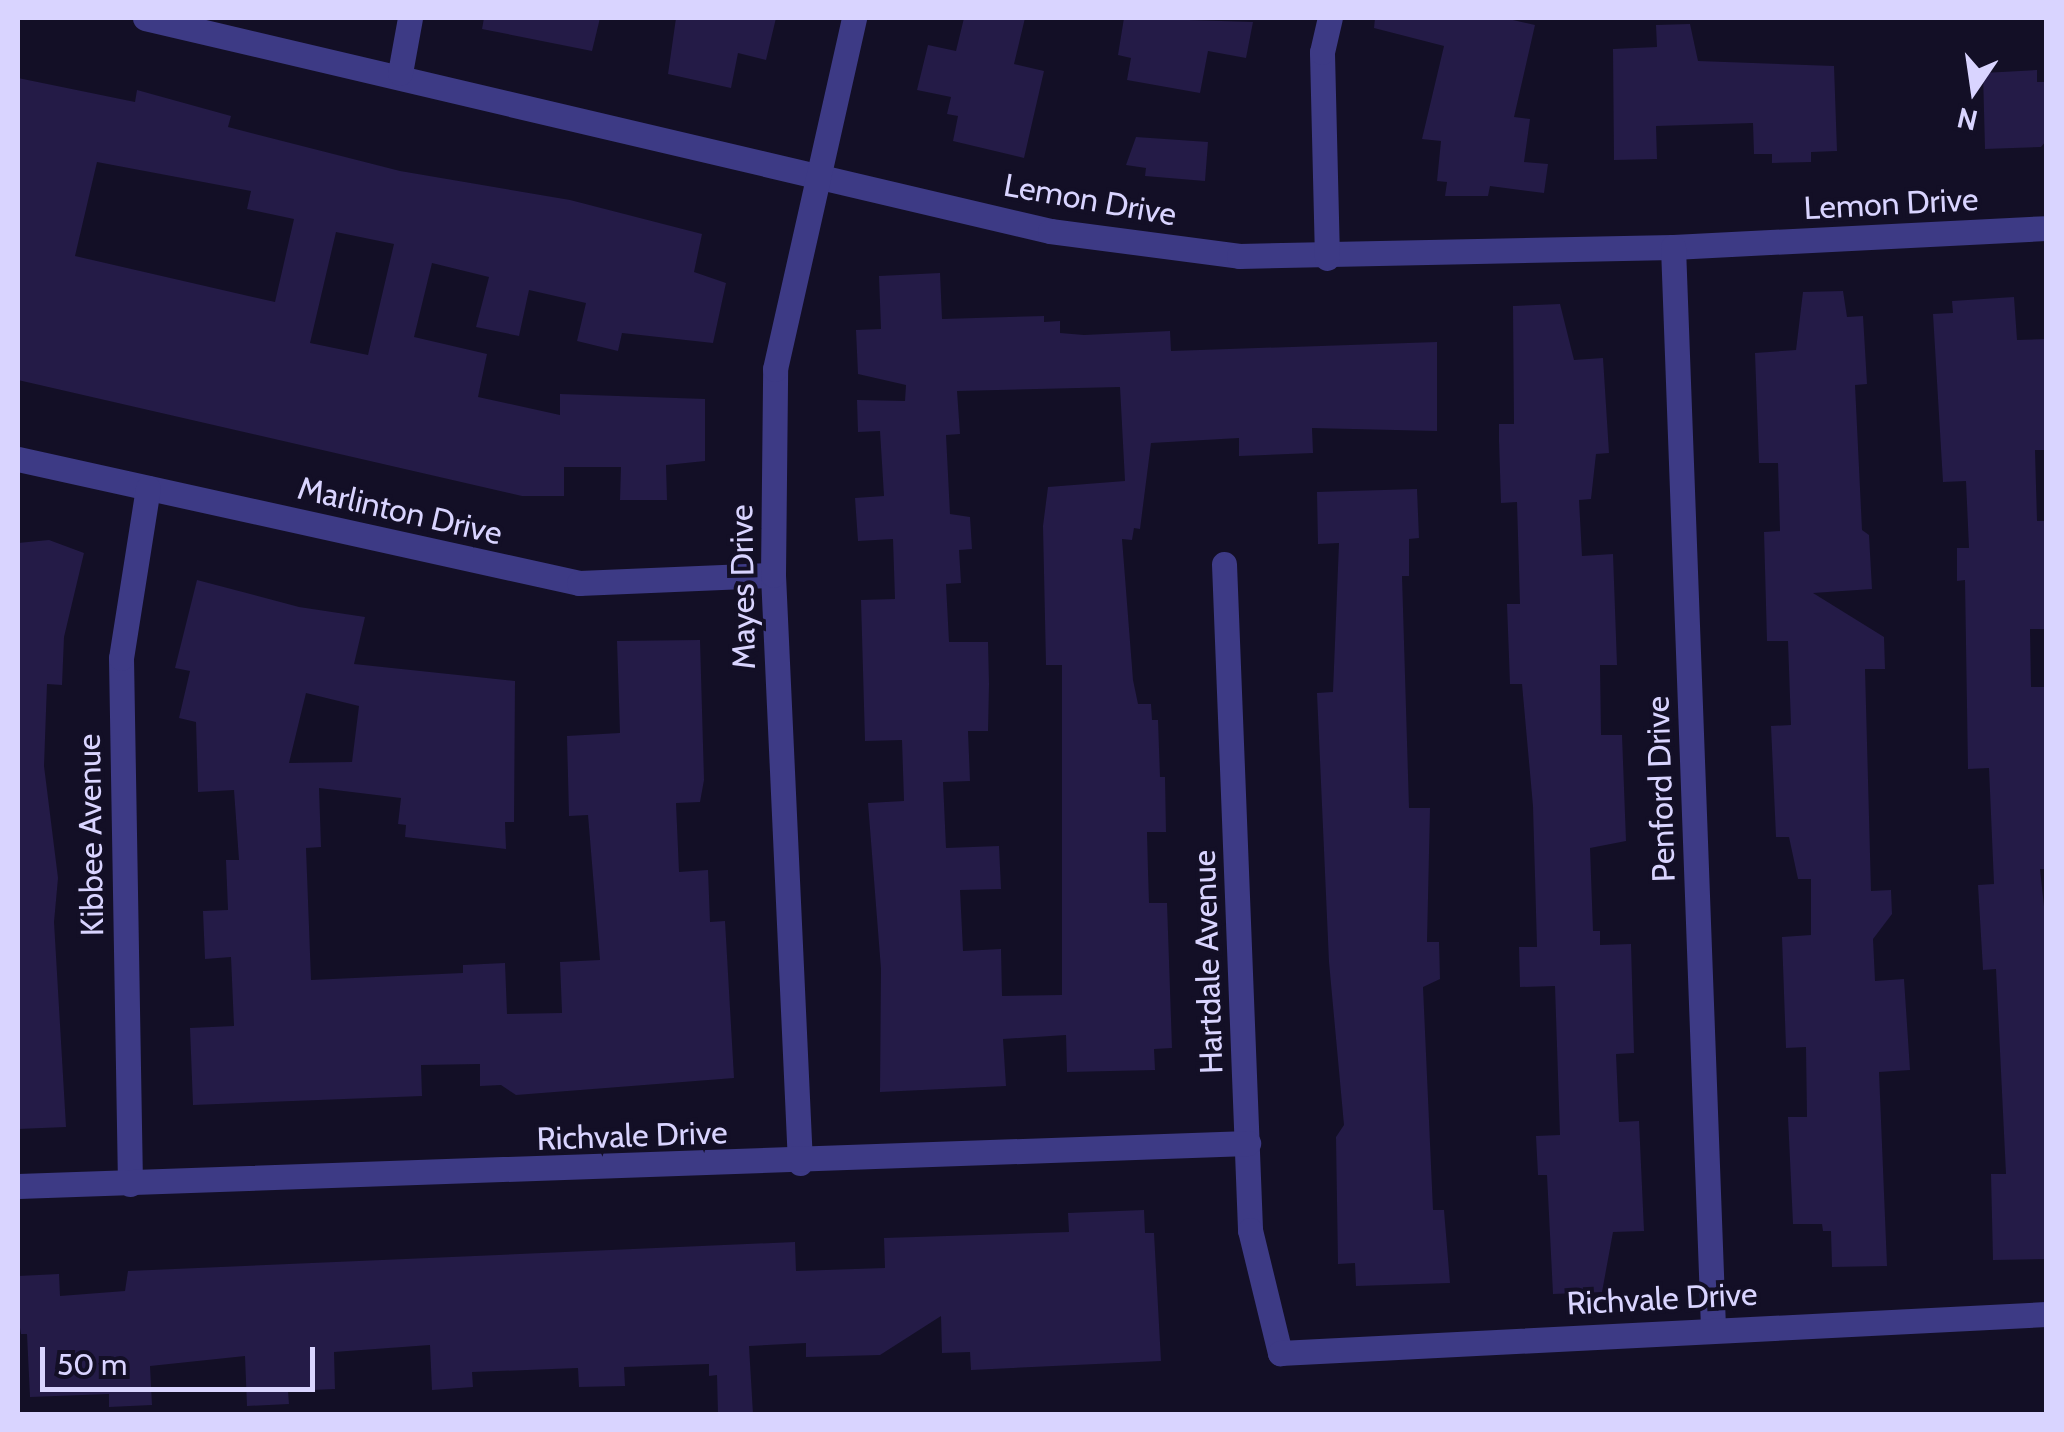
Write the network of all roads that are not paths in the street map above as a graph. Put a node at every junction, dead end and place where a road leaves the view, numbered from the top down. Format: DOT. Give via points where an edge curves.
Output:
graph roads {
  1 [pos="145,18"];
  2 [pos="410,18"];
  3 [pos="854,18"];
  4 [pos="1330,18"];
  5 [pos="400,73"];
  6 [pos="820,174"];
  7 [pos="2046,228"];
  8 [pos="1674,248"];
  9 [pos="1327,258"];
  10 [pos="18,459"];
  11 [pos="148,488"];
  12 [pos="1224,564"];
  13 [pos="773,575"];
  14 [pos="1248,1143"];
  15 [pos="800,1163"];
  16 [pos="130,1184"];
  17 [pos="18,1186"];
  18 [pos="2046,1314"];
  19 [pos="1713,1328"];
  20 [pos="1280,1353"];
  1 -- 5 [label="street, Lemon Drive"];
  2 -- 5 [label="street"];
  3 -- 6 [label="street, Mayes Drive"];
  4 -- 9 [label="street" via="1322,52"];
  5 -- 6 [label="street, Lemon Drive"];
  6 -- 9 [label="street, Lemon Drive" via="1050,231 1239,256"];
  6 -- 13 [label="street, Mayes Drive" via="775,369"];
  7 -- 8 [label="street, Lemon Drive"];
  8 -- 9 [label="street, Lemon Drive"];
  8 -- 19 [label="street, Penford Drive"];
  10 -- 11 [label="street, Marlinton Drive"];
  11 -- 13 [label="street, Marlinton Drive" via="579,584"];
  11 -- 16 [label="street, Kibbee Avenue" via="121,658"];
  12 -- 14 [label="street, Hartdale Avenue"];
  13 -- 15 [label="street, Mayes Drive"];
  14 -- 15 [label="street, Richvale Drive"];
  14 -- 20 [label="street, Hartdale Avenue" via="1250,1230"];
  15 -- 16 [label="street, Richvale Drive"];
  16 -- 17 [label="street, Richvale Drive"];
  18 -- 19 [label="street, Richvale Drive"];
  19 -- 20 [label="street, Richvale Drive"];
}
